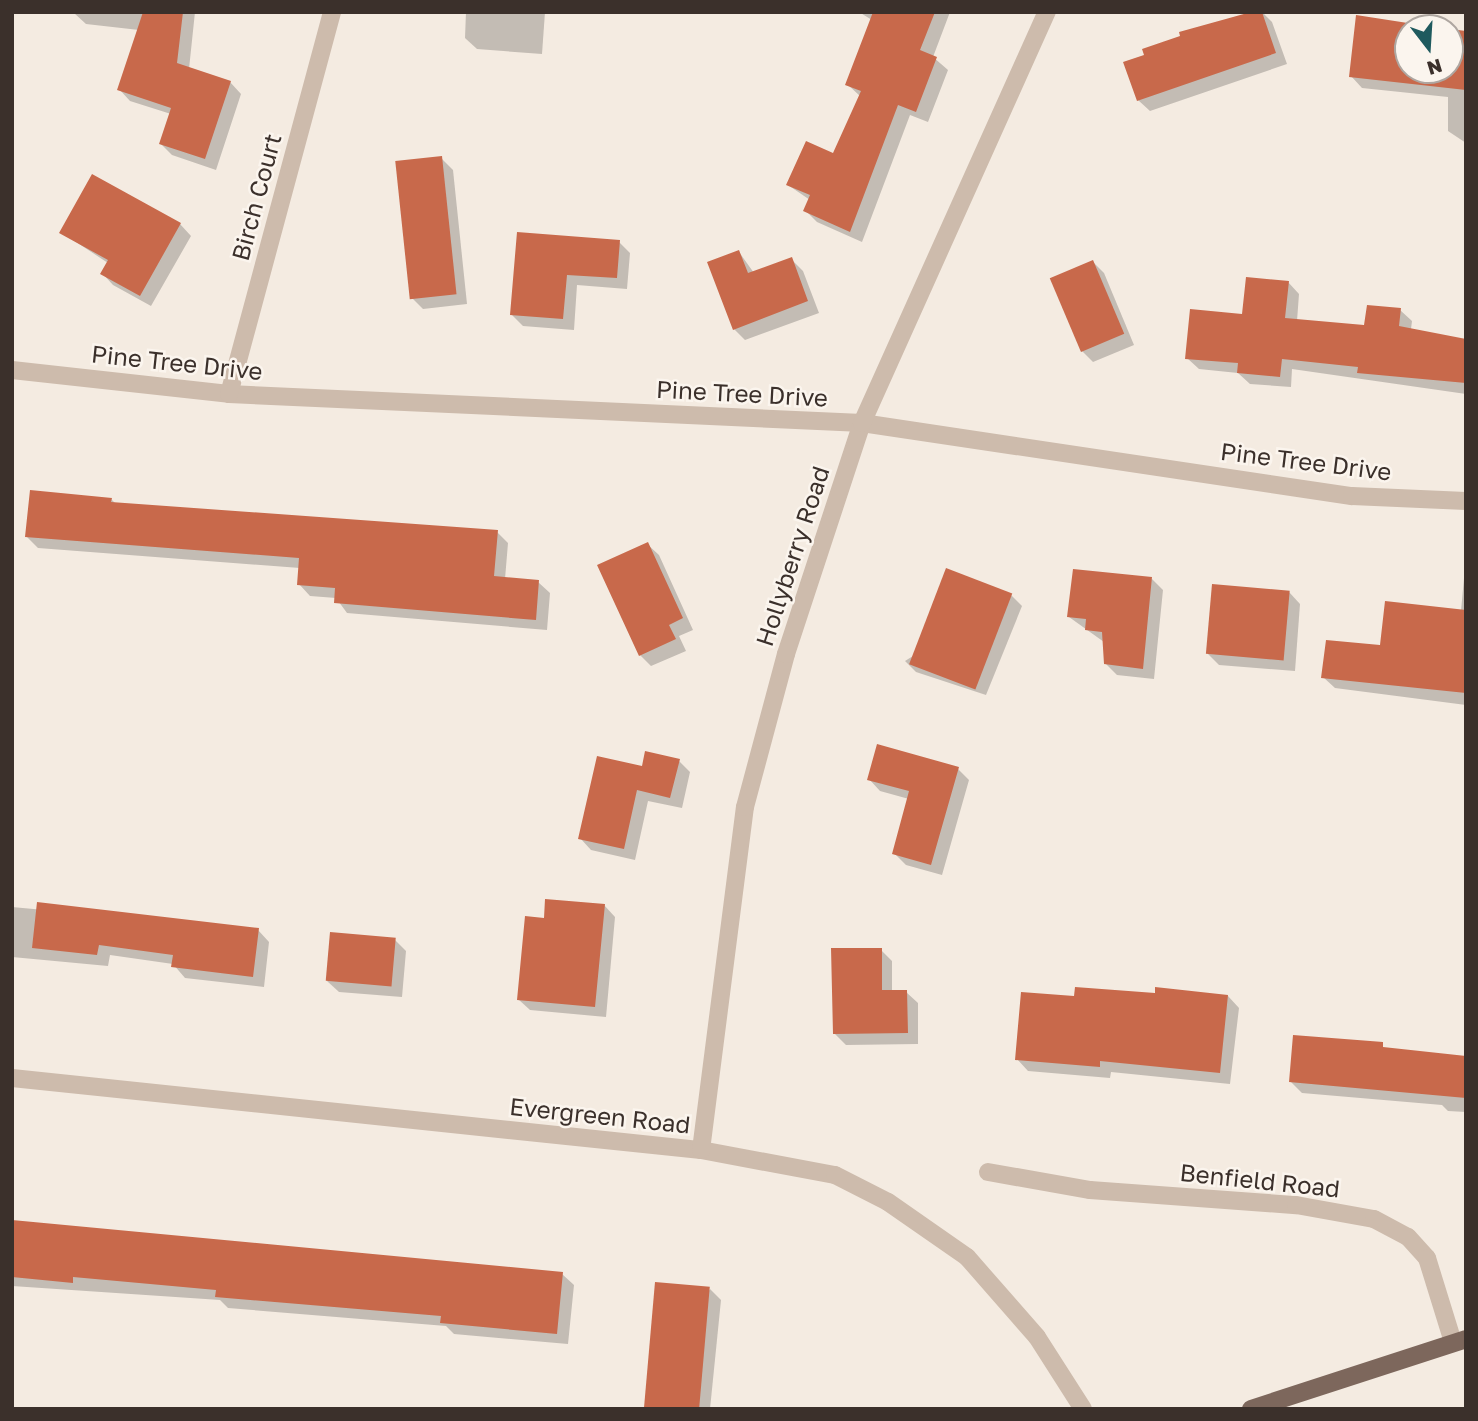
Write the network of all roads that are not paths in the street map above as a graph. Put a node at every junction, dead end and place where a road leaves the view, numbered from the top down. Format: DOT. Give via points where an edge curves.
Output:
graph roads {
  1 [pos="332,12"];
  2 [pos="1047,12"];
  3 [pos="12,370"];
  4 [pos="229,394"];
  5 [pos="862,423"];
  6 [pos="1466,501"];
  7 [pos="12,1078"];
  8 [pos="701,1150"];
  9 [pos="988,1172"];
  10 [pos="1460,1340"];
  11 [pos="1083,1409"];
  12 [pos="1251,1409"];
  1 -- 4 [label="street, Birch Court"];
  2 -- 5 [label="street, Hollyberry Road"];
  3 -- 4 [label="street, Pine Tree Drive"];
  4 -- 5 [label="street, Pine Tree Drive"];
  5 -- 6 [label="street, Pine Tree Drive" via="1352,496"];
  5 -- 8 [label="street, Hollyberry Road" via="790,641 745,807"];
  7 -- 8 [label="street, Evergreen Road"];
  8 -- 11 [label="street, Evergreen Road" via="835,1175 936,1232 1003,1293"];
  9 -- 10 [label="street, Benfield Road" via="1090,1190 1296,1205 1374,1219 1408,1237 1427,1258"];
  10 -- 12 [label="main road, Benfield Road"];
}
